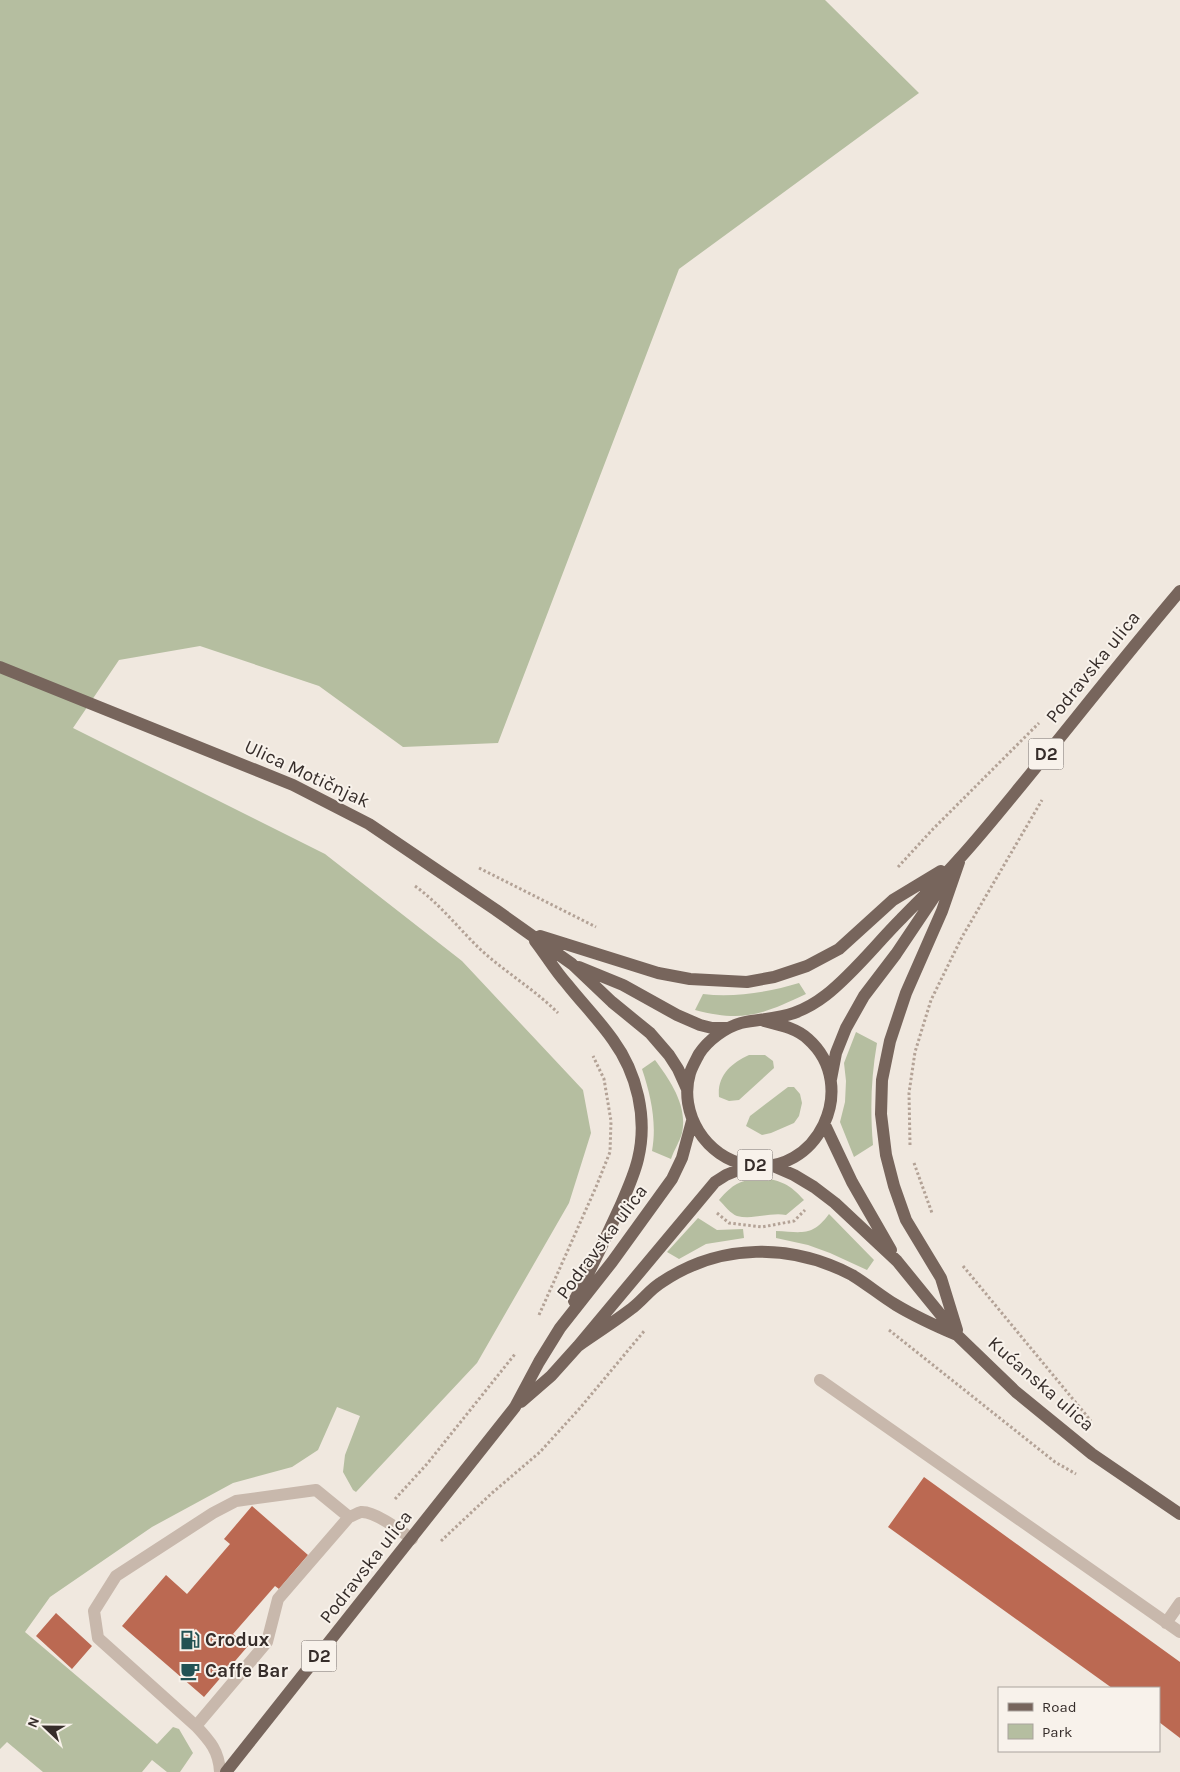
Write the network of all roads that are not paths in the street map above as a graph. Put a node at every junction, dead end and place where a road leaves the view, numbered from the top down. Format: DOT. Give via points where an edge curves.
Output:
graph roads {
  1 [pos="1180,591"];
  2 [pos="0,667"];
  3 [pos="960,859"];
  4 [pos="529,933"];
  5 [pos="572,964"];
  6 [pos="764,1021"];
  7 [pos="730,1028"];
  8 [pos="831,1079"];
  9 [pos="688,1091"];
  10 [pos="692,1121"];
  11 [pos="825,1125"];
  12 [pos="771,1165"];
  13 [pos="748,1166"];
  14 [pos="897,1260"];
  15 [pos="560,1328"];
  16 [pos="958,1336"];
  17 [pos="578,1346"];
  18 [pos="820,1380"];
  19 [pos="515,1407"];
  20 [pos="1180,1514"];
  21 [pos="349,1517"];
  22 [pos="412,1539"];
  23 [pos="1180,1604"];
  24 [pos="1166,1623"];
  25 [pos="1180,1632"];
  26 [pos="196,1726"];
  27 [pos="220,1772"];
  28 [pos="226,1772"];
  1 -- 3 [label="main road, Podravska ulica / D2"];
  2 -- 4 [label="main road, Ulica Motičnjak" via="293,785 327,802 404,846"];
  3 -- 4 [label="main road" via="894,900 839,949 807,966 748,982 690,979 658,973"];
  3 -- 6 [label="main road, Podravska ulica / D2" via="843,981 795,1013"];
  3 -- 8 [label="main road, Podravska ulica / D2" via="864,996 839,1045"];
  3 -- 16 [label="main road" via="890,1041 882,1080 881,1114 886,1156 894,1186 906,1220 941,1278"];
  4 -- 5 [label="main road, Ulica Motičnjak"];
  4 -- 15 [label="main road" via="565,983 595,1016 628,1064 639,1097 642,1127 638,1159 625,1196"];
  5 -- 7 [label="main road, Ulica Motičnjak" via="623,985 700,1025"];
  5 -- 9 [label="main road, Ulica Motičnjak" via="650,1033 674,1062"];
  6 -- 7 [label="main road, D2" via="740,1023"];
  6 -- 8 [label="main road, D2" via="788,1027 808,1039 822,1058"];
  7 -- 9 [label="main road, D2" via="718,1034 701,1051 690,1073"];
  8 -- 11 [label="main road, D2" via="832,1102"];
  9 -- 10 [label="main road, D2"];
  10 -- 13 [label="main road, D2" via="705,1142 725,1158"];
  10 -- 15 [label="main road, Podravska ulica / D2" via="682,1158 672,1179"];
  11 -- 12 [label="main road, D2" via="811,1144 793,1158"];
  11 -- 14 [label="main road, Kućanska ulica" via="852,1182"];
  12 -- 13 [label="main road, D2"];
  12 -- 14 [label="main road, Kućanska ulica" via="819,1190"];
  13 -- 17 [label="main road, Podravska ulica / D2" via="726,1174 716,1182"];
  14 -- 16 [label="main road, Kućanska ulica"];
  15 -- 19 [label="main road, Podravska ulica / D2"];
  16 -- 17 [label="main road" via="921,1320 853,1276 817,1259 762,1251 725,1254 690,1265 660,1282 632,1309"];
  16 -- 20 [label="main road, Kućanska ulica" via="1016,1392 1092,1454"];
  17 -- 19 [label="main road, Podravska ulica / D2" via="551,1376"];
  18 -- 24 [label="lane"];
  19 -- 22 [label="main road, Podravska ulica / D2"];
  21 -- 22 [label="lane" via="362,1512 382,1518"];
  21 -- 26 [label="lane" via="278,1599 266,1642"];
  21 -- 26 [label="lane" via="316,1490 236,1501 116,1576 94,1611 98,1638"];
  22 -- 28 [label="main road, Podravska ulica / D2"];
  23 -- 24 [label="lane"];
  24 -- 25 [label="lane"];
  26 -- 27 [label="lane" via="211,1742 220,1761"];
}
